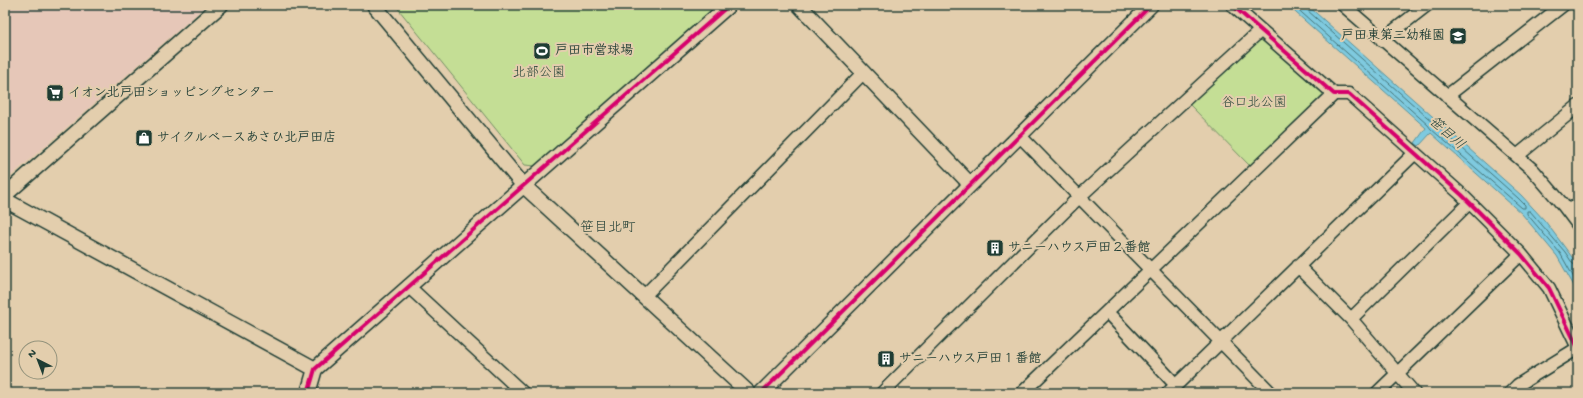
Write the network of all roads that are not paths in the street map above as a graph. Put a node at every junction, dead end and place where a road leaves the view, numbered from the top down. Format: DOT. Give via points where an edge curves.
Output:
graph roads {
  1 [pos="221,5"];
  2 [pos="374,5"];
  3 [pos="729,5"];
  4 [pos="799,5"];
  5 [pos="1151,5"];
  6 [pos="1232,5"];
  7 [pos="1343,5"];
  8 [pos="1427,5"];
  9 [pos="1564,5"];
  10 [pos="1260,30"];
  11 [pos="1382,40"];
  12 [pos="864,72"];
  13 [pos="1334,94"];
  14 [pos="1447,96"];
  15 [pos="1578,106"];
  16 [pos="1019,135"];
  17 [pos="1415,153"];
  18 [pos="1517,156"];
  19 [pos="970,184"];
  20 [pos="523,185"];
  21 [pos="5,195"];
  22 [pos="1079,197"];
  23 [pos="5,200"];
  24 [pos="1469,203"];
  25 [pos="1578,204"];
  26 [pos="1568,212"];
  27 [pos="1578,225"];
  28 [pos="1521,254"];
  29 [pos="1298,266"];
  30 [pos="1150,270"];
  31 [pos="408,286"];
  32 [pos="644,296"];
  33 [pos="1107,312"];
  34 [pos="1351,319"];
  35 [pos="1221,341"];
  36 [pos="1578,348"];
  37 [pos="315,369"];
  38 [pos="1398,373"];
  39 [pos="1172,389"];
  40 [pos="308,393"];
  41 [pos="523,393"];
  42 [pos="749,393"];
  43 [pos="760,393"];
  44 [pos="882,393"];
  45 [pos="1022,393"];
  46 [pos="1272,393"];
  47 [pos="1377,393"];
  48 [pos="1414,393"];
  49 [pos="1510,393"];
  1 -- 21 [label="street"];
  2 -- 20 [label="street"];
  3 -- 20 [label="street"];
  4 -- 12 [label="street"];
  5 -- 16 [label="street"];
  6 -- 10 [label="street"];
  7 -- 11 [label="street"];
  8 -- 11 [label="street"];
  9 -- 14 [label="street"];
  10 -- 13 [label="street"];
  10 -- 22 [label="street"];
  11 -- 14 [label="street"];
  12 -- 19 [label="street"];
  12 -- 32 [label="street"];
  13 -- 17 [label="street" via="1349,94"];
  13 -- 30 [label="street"];
  14 -- 18 [label="street"];
  15 -- 18 [label="street"];
  16 -- 19 [label="street"];
  16 -- 22 [label="street"];
  17 -- 24 [label="street"];
  17 -- 29 [label="street"];
  18 -- 26 [label="street" via="1533,170"];
  19 -- 43 [label="street"];
  20 -- 31 [label="street"];
  20 -- 32 [label="street"];
  22 -- 30 [label="street"];
  22 -- 44 [label="street"];
  23 -- 37 [label="street"];
  24 -- 28 [label="street"];
  24 -- 34 [label="street"];
  25 -- 26 [label="street"];
  26 -- 27 [label="street"];
  28 -- 36 [label="street" via="1549,288"];
  28 -- 38 [label="street"];
  29 -- 34 [label="street"];
  29 -- 35 [label="street"];
  30 -- 33 [label="street"];
  30 -- 35 [label="street"];
  31 -- 37 [label="street"];
  31 -- 41 [label="street"];
  32 -- 42 [label="street"];
  33 -- 39 [label="street"];
  33 -- 45 [label="street"];
  34 -- 38 [label="street"];
  35 -- 39 [label="street"];
  35 -- 46 [label="street"];
  36 -- 49 [label="street" via="1518,385"];
  37 -- 40 [label="street"];
  38 -- 47 [label="street"];
  38 -- 48 [label="street"];
}
